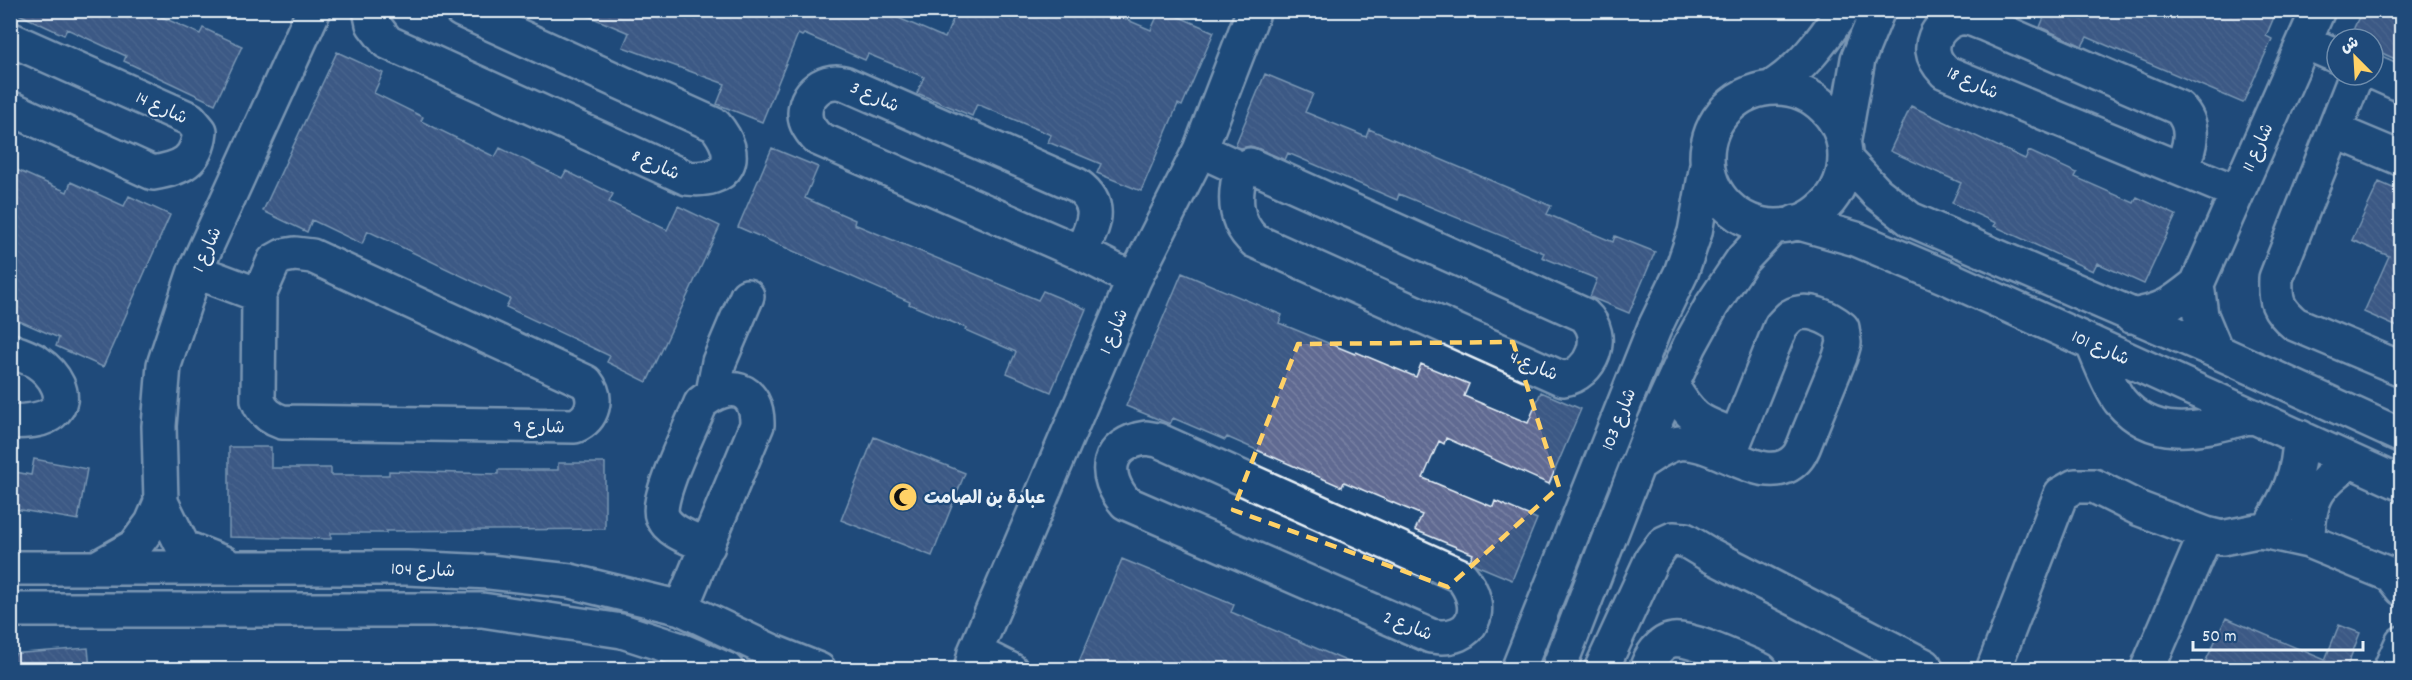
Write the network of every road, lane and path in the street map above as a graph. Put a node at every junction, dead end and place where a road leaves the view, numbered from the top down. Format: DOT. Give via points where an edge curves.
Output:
graph roads {
  1 [pos="314,10"];
  2 [pos="370,10"];
  3 [pos="461,10"];
  4 [pos="1254,10"];
  5 [pos="1843,10"];
  6 [pos="1878,10"];
  7 [pos="2318,10"];
  8 [pos="10,39"];
  9 [pos="2305,42"];
  10 [pos="2325,51"];
  11 [pos="2385,77"];
  12 [pos="2402,85"];
  13 [pos="2352,87"];
  14 [pos="1771,88"];
  15 [pos="10,108"];
  16 [pos="2336,131"];
  17 [pos="1845,149"];
  18 [pos="1200,150"];
  19 [pos="2402,159"];
  20 [pos="1707,165"];
  21 [pos="1241,169"];
  22 [pos="2181,169"];
  23 [pos="2236,192"];
  24 [pos="1785,224"];
  25 [pos="1080,253"];
  26 [pos="195,271"];
  27 [pos="1134,280"];
  28 [pos="2197,284"];
  29 [pos="259,295"];
  30 [pos="747,297"];
  31 [pos="2131,316"];
  32 [pos="2092,343"];
  33 [pos="10,350"];
  34 [pos="2216,351"];
  35 [pos="2402,369"];
  36 [pos="1672,386"];
  37 [pos="713,393"];
  38 [pos="2253,416"];
  39 [pos="10,422"];
  40 [pos="1069,435"];
  41 [pos="2402,436"];
  42 [pos="2300,437"];
  43 [pos="1114,455"];
  44 [pos="2351,460"];
  45 [pos="1638,464"];
  46 [pos="2402,484"];
  47 [pos="161,502"];
  48 [pos="2267,532"];
  49 [pos="2206,534"];
  50 [pos="2308,541"];
  51 [pos="708,546"];
  52 [pos="10,568"];
  53 [pos="97,568"];
  54 [pos="237,568"];
  55 [pos="407,568"];
  56 [pos="578,583"];
  57 [pos="2402,589"];
  58 [pos="681,608"];
  59 [pos="10,610"];
  60 [pos="403,610"];
  61 [pos="566,621"];
  62 [pos="2402,643"];
  63 [pos="969,664"];
  64 [pos="1925,666"];
  65 [pos="727,669"];
  66 [pos="819,669"];
  67 [pos="1011,669"];
  68 [pos="1518,669"];
  69 [pos="1558,669"];
  70 [pos="1601,669"];
  71 [pos="1646,669"];
  72 [pos="1761,669"];
  73 [pos="1993,669"];
  74 [pos="2147,669"];
  75 [pos="2390,669"];
  1 -- 26 [label="street, شارع 1"];
  2 -- 3 [label="street, شارع 8" via="373,24 387,42 687,178 702,180 719,175 728,167 730,147 716,124"];
  4 -- 18 [label="street, شارع 1"];
  5 -- 14 [label="street" via="1820,45 1790,76"];
  6 -- 17 [label="street" via="1858,59"];
  7 -- 9 [label="street, شارع 11"];
  8 -- 15 [label="street, شارع 14" via="190,119 200,131 199,144 184,164 153,173"];
  9 -- 10 [label="street"];
  9 -- 23 [label="street, شارع 11"];
  11 -- 12 [label="street"];
  13 -- 16 [label="street"];
  14 -- 17 [label="street" via="1783,87 1812,95 1833,115"];
  14 -- 20 [label="street" via="1754,91 1729,105 1712,128"];
  16 -- 19 [label="street"];
  16 -- 35 [label="street" via="2276,278 2275,297 2282,314 2295,324"];
  17 -- 24 [label="street" via="1846,171 1833,198 1810,217"];
  17 -- 31 [label="street" via="1876,194 1911,219"];
  18 -- 21 [label="street, شارع 4"];
  18 -- 27 [label="street, شارع 1"];
  20 -- 24 [label="street" via="1711,186 1728,209 1754,224"];
  20 -- 68 [label="street, شارع 103" via="1695,232 1681,273 1654,329"];
  21 -- 21 [label="street, شارع 4" via="1236,203 1241,224 1255,241 1563,379 1580,372 1595,351 1596,330 1584,315 1250,165"];
  22 -- 22 [label="street, شارع 18" via="1945,72 1933,54 1934,39 1945,24 1966,18 2179,108 2190,126 2189,150"];
  22 -- 23 [label="street, شارع 18"];
  23 -- 28 [label="street, شارع 11"];
  24 -- 32 [label="street, شارع 101" via="1856,239"];
  24 -- 36 [label="street, شارع 103" via="1743,259 1712,304"];
  25 -- 25 [label="street, شارع 3" via="1095,217 1091,198 1077,185 844,83 829,82 808,101 807,123 817,138"];
  25 -- 27 [label="street, شارع 3"];
  26 -- 29 [label="street"];
  26 -- 47 [label="street, شارع 1" via="164,365 159,426"];
  27 -- 40 [label="street, شارع 1"];
  28 -- 31 [label="street, شارع 11" via="2168,307"];
  28 -- 34 [label="street" via="2201,315"];
  29 -- 29 [label="street, شارع 9" via="258,400 266,414 282,422 575,426 583,423 592,411 592,396 586,382 312,255 295,254 274,261"];
  30 -- 37 [label="street" via="719,362"];
  31 -- 34 [label="street"];
  32 -- 38 [label="street, شارع 101"];
  32 -- 38 [label="street" via="2119,400 2153,425 2177,431"];
  33 -- 39 [label="street" via="46,369 61,393 53,413"];
  34 -- 41 [label="street"];
  36 -- 45 [label="street, شارع 103"];
  36 -- 45 [label="street" via="1684,408 1732,445 1678,443"];
  37 -- 51 [label="street" via="701,403 661,500 662,517 668,524"];
  37 -- 51 [label="street" via="736,390 746,395 757,411 757,425"];
  38 -- 42 [label="street, شارع 101"];
  40 -- 43 [label="street"];
  40 -- 63 [label="street, شارع 1"];
  42 -- 44 [label="street, شارع 101"];
  42 -- 48 [label="street" via="2296,475"];
  43 -- 43 [label="street, شارع 2" via="1110,473 1113,485 1126,503 1137,508 1431,636 1450,637 1459,633 1467,629 1475,615 1473,592 1461,576 1168,445 1137,439"];
  44 -- 46 [label="street, شارع 101"];
  44 -- 50 [label="street" via="2331,474 2316,494 2308,517"];
  45 -- 69 [label="street, شارع 103"];
  47 -- 53 [label="street, شارع 1" via="135,546"];
  47 -- 54 [label="street, شارع 1" via="183,547"];
  48 -- 49 [label="street" via="2222,538"];
  48 -- 50 [label="street"];
  49 -- 73 [label="street" via="2140,509 2094,486 2075,486 2061,494"];
  49 -- 74 [label="street"];
  50 -- 57 [label="street" via="2391,575"];
  51 -- 58 [label="street"];
  52 -- 53 [label="street, شارع 104"];
  53 -- 54 [label="street, شارع 104"];
  54 -- 55 [label="street, شارع 104"];
  55 -- 56 [label="street, شارع 104" via="490,572"];
  55 -- 60 [label="street" via="416,591"];
  56 -- 58 [label="street, شارع 104"];
  56 -- 61 [label="street" via="570,588 564,601"];
  58 -- 66 [label="street, شارع 104"];
  59 -- 60 [label="street"];
  60 -- 61 [label="street" via="482,610"];
  61 -- 65 [label="street" via="622,631"];
  62 -- 75 [label="street"];
  63 -- 67 [label="street"];
  64 -- 70 [label="street" via="1685,540 1674,539 1664,543 1652,560"];
  71 -- 72 [label="street" via="1651,657 1672,640 1689,642"];
}
